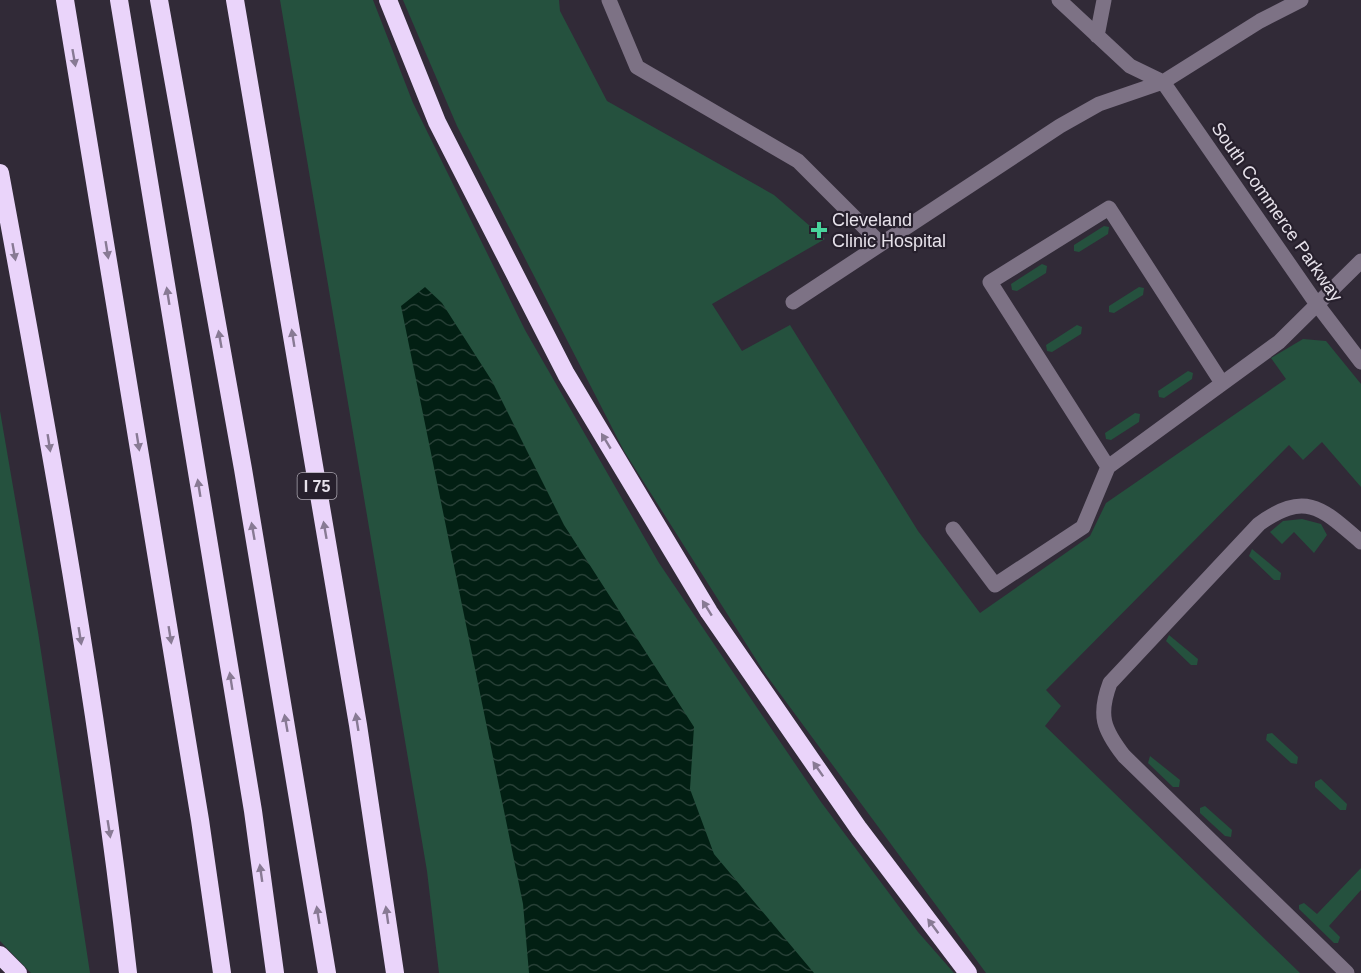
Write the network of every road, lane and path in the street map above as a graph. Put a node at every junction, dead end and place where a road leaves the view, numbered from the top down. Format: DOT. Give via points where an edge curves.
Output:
graph roads {
  1 [pos="64,0"];
  2 [pos="119,0"];
  3 [pos="159,0"];
  4 [pos="235,0"];
  5 [pos="388,0"];
  6 [pos="609,0"];
  7 [pos="1059,0"];
  8 [pos="1104,0"];
  9 [pos="1301,0"];
  10 [pos="1097,36"];
  11 [pos="1163,82"];
  12 [pos="0,173"];
  13 [pos="881,244"];
  14 [pos="1361,261"];
  15 [pos="793,302"];
  16 [pos="1316,303"];
  17 [pos="1361,362"];
  18 [pos="1222,383"];
  19 [pos="1108,466"];
  20 [pos="953,529"];
  21 [pos="1361,542"];
  22 [pos="0,955"];
  23 [pos="18,973"];
  24 [pos="128,973"];
  25 [pos="222,973"];
  26 [pos="275,973"];
  27 [pos="327,973"];
  28 [pos="395,973"];
  29 [pos="968,973"];
  30 [pos="1347,973"];
  1 -- 25 [label="highway, one-way"];
  26 -- 2 [label="highway, one-way" via="253,811"];
  27 -- 3 [label="highway, one-way"];
  28 -- 4 [label="highway, I 75, one-way" via="356,713"];
  29 -- 5 [label="highway, one-way" via="859,828 709,612 566,374 437,122"];
  6 -- 13 [label="street" via="638,67 798,161"];
  7 -- 10 [label="street"];
  8 -- 10 [label="street"];
  9 -- 11 [label="street"];
  10 -- 11 [label="street" via="1131,66"];
  11 -- 13 [label="street" via="1099,104 1060,126"];
  11 -- 16 [label="street, South Commerce Parkway"];
  12 -- 24 [label="highway, one-way" via="78,625"];
  13 -- 15 [label="street"];
  14 -- 16 [label="street"];
  16 -- 17 [label="street, South Commerce Parkway"];
  16 -- 18 [label="street" via="1279,342"];
  18 -- 19 [label="street"];
  18 -- 19 [label="street" via="1109,208 990,282"];
  19 -- 20 [label="street" via="1083,527 995,585"];
  21 -- 30 [label="street" via="1324,510 1280,509 1259,524 1110,683 1103,721 1124,756"];
  22 -- 23 [label="highway"];
}
